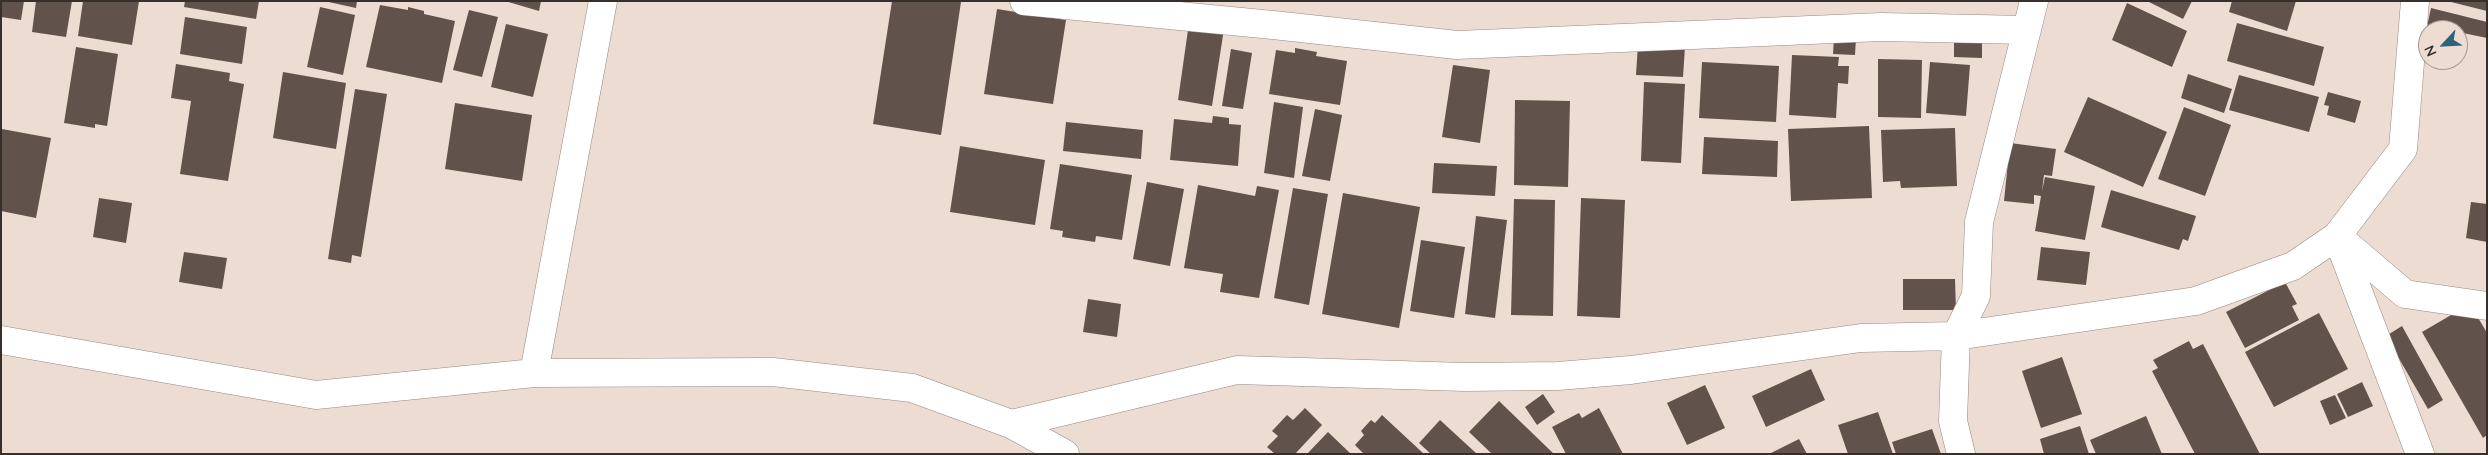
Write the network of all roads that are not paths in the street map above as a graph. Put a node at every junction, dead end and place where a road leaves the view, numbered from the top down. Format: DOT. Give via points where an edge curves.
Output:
graph roads {
  1 [pos="603,1"];
  2 [pos="1024,1"];
  3 [pos="2034,1"];
  4 [pos="2415,1"];
  5 [pos="2027,30"];
  6 [pos="2337,236"];
  7 [pos="2487,306"];
  8 [pos="1956,336"];
  9 [pos="1,340"];
  10 [pos="534,373"];
  11 [pos="1011,424"];
  12 [pos="1065,454"];
  13 [pos="1961,454"];
  14 [pos="2420,454"];
  1 -- 10 [label="street"];
  2 -- 5 [label="street" via="1458,46 1881,27"];
  3 -- 5 [label="street"];
  4 -- 6 [label="street" via="2403,149"];
  5 -- 8 [label="street" via="1979,222 1976,296"];
  6 -- 7 [label="street" via="2405,294"];
  6 -- 8 [label="street" via="2293,266 2196,301"];
  6 -- 14 [label="street"];
  8 -- 11 [label="street" via="1861,338 1631,370 1558,376 1466,377 1237,370"];
  8 -- 13 [label="street" via="1953,421"];
  9 -- 10 [label="street" via="316,395"];
  10 -- 11 [label="street" via="773,372 912,388"];
  11 -- 12 [label="street"];
}
